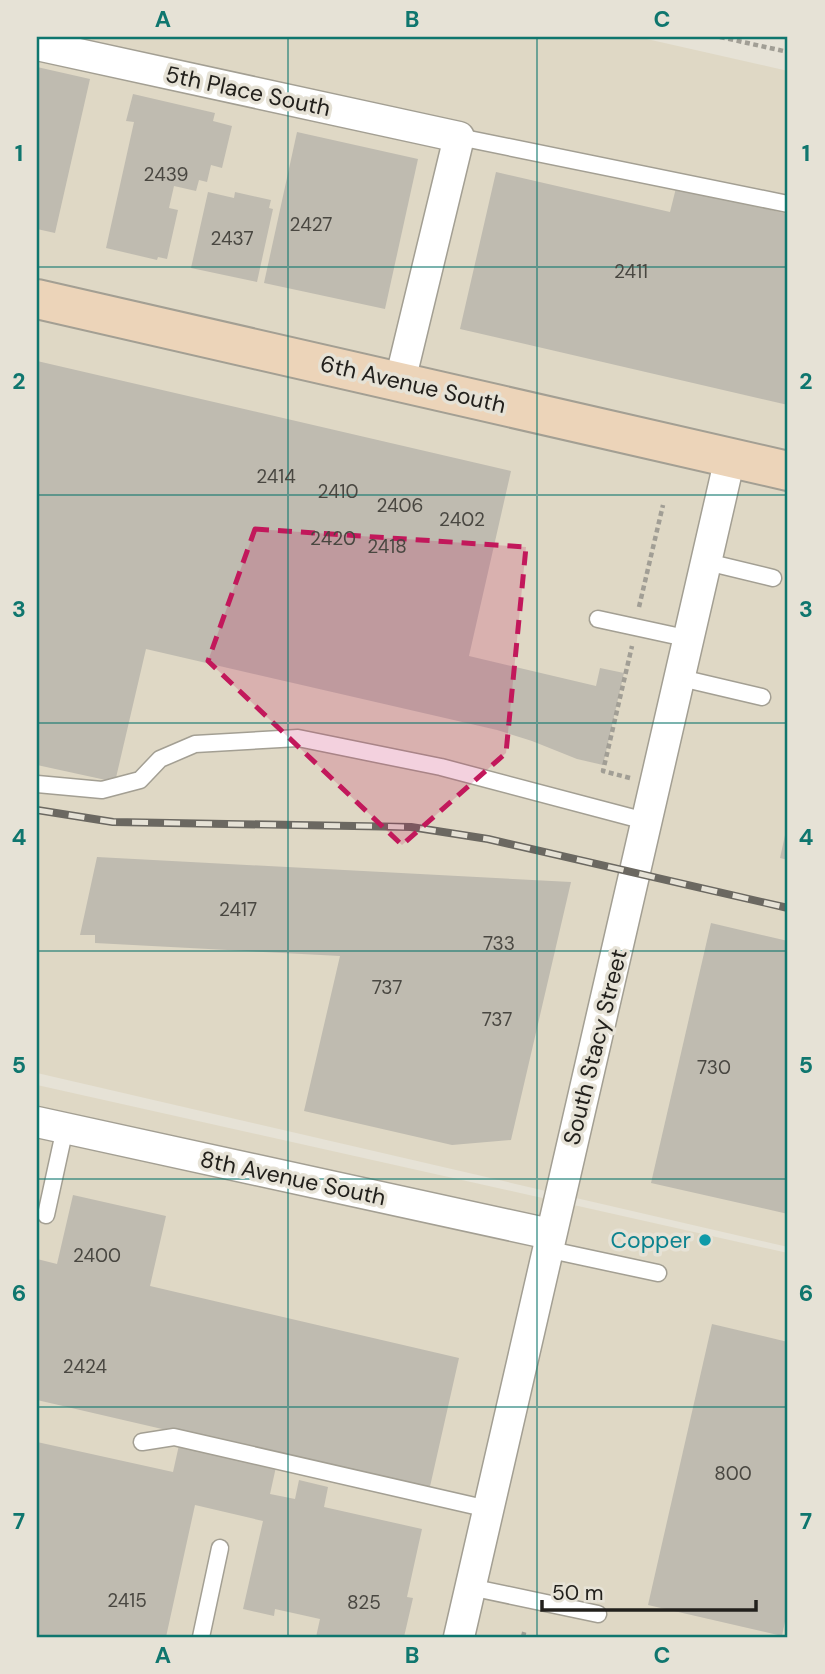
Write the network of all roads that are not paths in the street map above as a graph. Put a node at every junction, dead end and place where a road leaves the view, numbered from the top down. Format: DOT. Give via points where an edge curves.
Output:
graph roads {
  1 [pos="37,45"];
  2 [pos="458,137"];
  3 [pos="788,204"];
  4 [pos="37,299"];
  5 [pos="400,381"];
  6 [pos="730,457"];
  7 [pos="788,471"];
  8 [pos="707,562"];
  9 [pos="773,578"];
  10 [pos="598,619"];
  11 [pos="690,639"];
  12 [pos="681,678"];
  13 [pos="762,697"];
  14 [pos="37,784"];
  15 [pos="649,822"];
  16 [pos="51,1125"];
  17 [pos="46,1215"];
  18 [pos="548,1242"];
  19 [pos="658,1273"];
  20 [pos="142,1442"];
  21 [pos="488,1509"];
  22 [pos="220,1548"];
  23 [pos="470,1587"];
  24 [pos="598,1614"];
  25 [pos="201,1637"];
  26 [pos="459,1637"];
  1 -- 2 [label="street, 5th Place South"];
  2 -- 3 [label="lane"];
  2 -- 5 [label="street"];
  4 -- 5 [label="street, 6th Avenue South"];
  5 -- 6 [label="street, 6th Avenue South"];
  6 -- 7 [label="street, 6th Avenue South"];
  6 -- 8 [label="street, South Stacy Street"];
  8 -- 9 [label="lane"];
  8 -- 11 [label="street, South Stacy Street"];
  10 -- 11 [label="lane"];
  11 -- 12 [label="street, South Stacy Street"];
  12 -- 13 [label="lane"];
  12 -- 15 [label="street, South Stacy Street"];
  14 -- 15 [label="lane" via="102,790 140,780 160,760 195,744 298,738 441,767"];
  15 -- 18 [label="street, South Stacy Street"];
  16 -- 17 [label="lane"];
  16 -- 18 [label="street, 8th Avenue South"];
  18 -- 19 [label="lane"];
  18 -- 21 [label="street, South Stacy Street"];
  20 -- 21 [label="lane" via="174,1437"];
  21 -- 23 [label="street, South Stacy Street"];
  22 -- 25 [label="lane"];
  23 -- 24 [label="lane"];
  23 -- 26 [label="street, South Stacy Street"];
}
